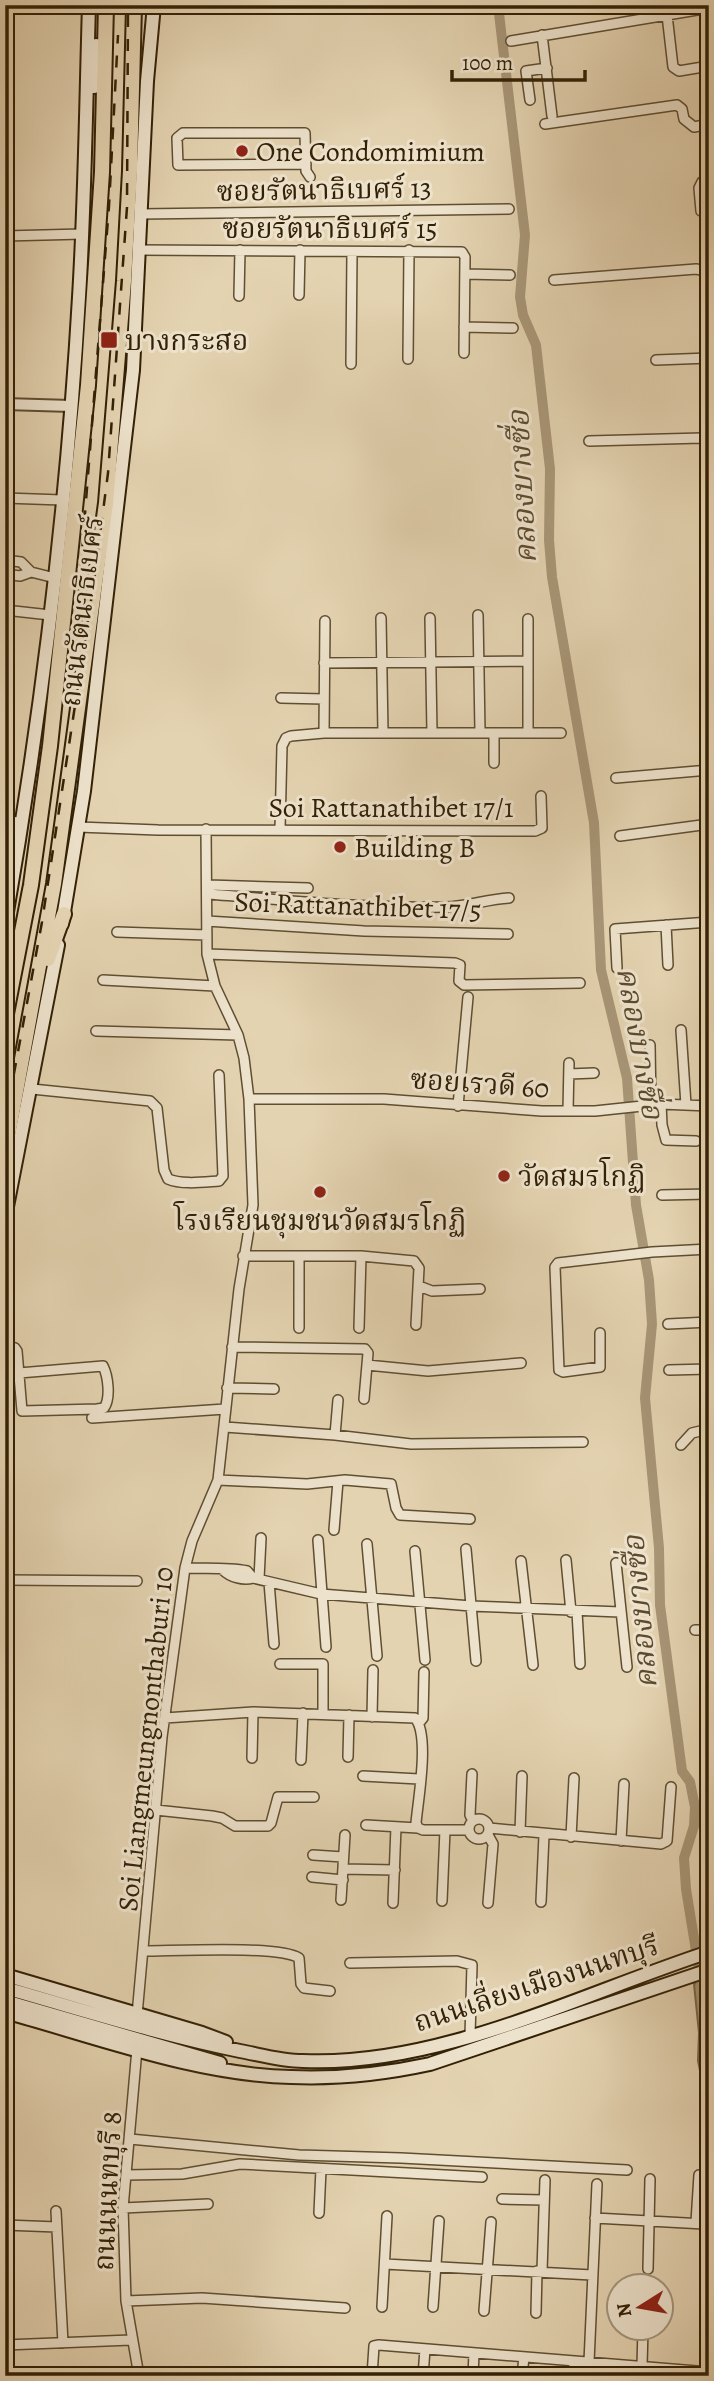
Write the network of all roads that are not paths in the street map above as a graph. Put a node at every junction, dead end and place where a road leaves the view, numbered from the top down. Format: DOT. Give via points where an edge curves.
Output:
graph roads {
  1 [pos="89,5"];
  2 [pos="96,5"];
  3 [pos="106,5"];
  4 [pos="134,5"];
  5 [pos="145,5"];
  6 [pos="154,5"];
  7 [pos="709,8"];
  8 [pos="667,15"];
  9 [pos="542,35"];
  10 [pos="511,41"];
  11 [pos="709,66"];
  12 [pos="547,68"];
  13 [pos="147,76"];
  14 [pos="530,100"];
  15 [pos="552,116"];
  16 [pos="545,124"];
  17 [pos="709,124"];
  18 [pos="86,163"];
  19 [pos="306,164"];
  20 [pos="310,177"];
  21 [pos="709,181"];
  22 [pos="509,209"];
  23 [pos="701,211"];
  24 [pos="140,214"];
  25 [pos="82,234"];
  26 [pos="5,236"];
  27 [pos="138,250"];
  28 [pos="240,250"];
  29 [pos="300,250"];
  30 [pos="409,250"];
  31 [pos="352,252"];
  32 [pos="465,274"];
  33 [pos="510,275"];
  34 [pos="709,275"];
  35 [pos="554,280"];
  36 [pos="299,295"];
  37 [pos="239,296"];
  38 [pos="464,327"];
  39 [pos="513,328"];
  40 [pos="464,353"];
  41 [pos="709,358"];
  42 [pos="408,359"];
  43 [pos="656,360"];
  44 [pos="351,364"];
  45 [pos="5,404"];
  46 [pos="71,406"];
  47 [pos="589,442"];
  48 [pos="709,442"];
  49 [pos="5,498"];
  50 [pos="62,500"];
  51 [pos="5,560"];
  52 [pos="31,572"];
  53 [pos="5,574"];
  54 [pos="55,578"];
  55 [pos="5,610"];
  56 [pos="478,614"];
  57 [pos="50,615"];
  58 [pos="381,618"];
  59 [pos="430,618"];
  60 [pos="528,619"];
  61 [pos="325,621"];
  62 [pos="528,661"];
  63 [pos="382,662"];
  64 [pos="431,662"];
  65 [pos="479,662"];
  66 [pos="324,663"];
  67 [pos="281,698"];
  68 [pos="324,699"];
  69 [pos="324,733"];
  70 [pos="383,733"];
  71 [pos="432,733"];
  72 [pos="480,733"];
  73 [pos="494,733"];
  74 [pos="528,733"];
  75 [pos="561,733"];
  76 [pos="494,763"];
  77 [pos="709,770"];
  78 [pos="616,778"];
  79 [pos="541,796"];
  80 [pos="5,821"];
  81 [pos="21,822"];
  82 [pos="709,824"];
  83 [pos="78,827"];
  84 [pos="206,829"];
  85 [pos="280,829"];
  86 [pos="620,836"];
  87 [pos="10,863"];
  88 [pos="309,888"];
  89 [pos="208,890"];
  90 [pos="509,898"];
  91 [pos="64,914"];
  92 [pos="207,921"];
  93 [pos="709,922"];
  94 [pos="5,924"];
  95 [pos="666,925"];
  96 [pos="117,932"];
  97 [pos="508,934"];
  98 [pos="207,935"];
  99 [pos="207,954"];
  100 [pos="668,965"];
  101 [pos="617,968"];
  102 [pos="103,980"];
  103 [pos="580,983"];
  104 [pos="215,986"];
  105 [pos="468,997"];
  106 [pos="35,1000"];
  107 [pos="5,1019"];
  108 [pos="681,1030"];
  109 [pos="96,1031"];
  110 [pos="238,1035"];
  111 [pos="650,1045"];
  112 [pos="569,1063"];
  113 [pos="594,1073"];
  114 [pos="569,1074"];
  115 [pos="219,1075"];
  116 [pos="32,1089"];
  117 [pos="249,1099"];
  118 [pos="458,1105"];
  119 [pos="656,1105"];
  120 [pos="686,1105"];
  121 [pos="709,1106"];
  122 [pos="568,1111"];
  123 [pos="696,1142"];
  124 [pos="5,1152"];
  125 [pos="709,1194"];
  126 [pos="662,1195"];
  127 [pos="5,1217"];
  128 [pos="709,1250"];
  129 [pos="243,1256"];
  130 [pos="299,1256"];
  131 [pos="361,1256"];
  132 [pos="419,1286"];
  133 [pos="480,1289"];
  134 [pos="709,1322"];
  135 [pos="668,1324"];
  136 [pos="416,1325"];
  137 [pos="299,1328"];
  138 [pos="359,1328"];
  139 [pos="600,1333"];
  140 [pos="5,1346"];
  141 [pos="232,1347"];
  142 [pos="521,1363"];
  143 [pos="368,1366"];
  144 [pos="709,1369"];
  145 [pos="669,1370"];
  146 [pos="19,1373"];
  147 [pos="227,1388"];
  148 [pos="274,1389"];
  149 [pos="364,1399"];
  150 [pos="338,1400"];
  151 [pos="225,1409"];
  152 [pos="92,1418"];
  153 [pos="225,1427"];
  154 [pos="709,1429"];
  155 [pos="335,1435"];
  156 [pos="583,1442"];
  157 [pos="681,1445"];
  158 [pos="218,1480"];
  159 [pos="338,1481"];
  160 [pos="470,1519"];
  161 [pos="334,1530"];
  162 [pos="261,1538"];
  163 [pos="318,1540"];
  164 [pos="367,1544"];
  165 [pos="466,1549"];
  166 [pos="415,1551"];
  167 [pos="566,1560"];
  168 [pos="521,1561"];
  169 [pos="616,1563"];
  170 [pos="185,1568"];
  171 [pos="5,1580"];
  172 [pos="260,1580"];
  173 [pos="137,1581"];
  174 [pos="321,1594"];
  175 [pos="373,1597"];
  176 [pos="420,1603"];
  177 [pos="471,1606"];
  178 [pos="526,1609"];
  179 [pos="574,1612"];
  180 [pos="620,1612"];
  181 [pos="695,1630"];
  182 [pos="709,1630"];
  183 [pos="274,1644"];
  184 [pos="326,1647"];
  185 [pos="377,1656"];
  186 [pos="425,1660"];
  187 [pos="476,1661"];
  188 [pos="280,1664"];
  189 [pos="580,1664"];
  190 [pos="533,1665"];
  191 [pos="627,1667"];
  192 [pos="373,1670"];
  193 [pos="424,1672"];
  194 [pos="253,1712"];
  195 [pos="303,1713"];
  196 [pos="323,1713"];
  197 [pos="349,1716"];
  198 [pos="372,1717"];
  199 [pos="165,1718"];
  200 [pos="419,1723"];
  201 [pos="348,1757"];
  202 [pos="252,1758"];
  203 [pos="301,1760"];
  204 [pos="472,1774"];
  205 [pos="363,1776"];
  206 [pos="522,1776"];
  207 [pos="419,1779"];
  208 [pos="574,1779"];
  209 [pos="624,1784"];
  210 [pos="671,1787"];
  211 [pos="314,1797"];
  212 [pos="156,1810"];
  213 [pos="366,1825"];
  214 [pos="471,1826"];
  215 [pos="396,1827"];
  216 [pos="418,1828"];
  217 [pos="445,1830"];
  218 [pos="488,1832"];
  219 [pos="520,1832"];
  220 [pos="345,1835"];
  221 [pos="544,1835"];
  222 [pos="571,1837"];
  223 [pos="621,1841"];
  224 [pos="313,1855"];
  225 [pos="344,1857"];
  226 [pos="343,1869"];
  227 [pos="395,1870"];
  228 [pos="312,1877"];
  229 [pos="342,1880"];
  230 [pos="341,1900"];
  231 [pos="442,1901"];
  232 [pos="541,1902"];
  233 [pos="393,1903"];
  234 [pos="488,1903"];
  235 [pos="144,1951"];
  236 [pos="709,1952"];
  237 [pos="350,1963"];
  238 [pos="709,1970"];
  239 [pos="5,1975"];
  240 [pos="5,1988"];
  241 [pos="330,1991"];
  242 [pos="5,2001"];
  243 [pos="5,2012"];
  244 [pos="137,2015"];
  245 [pos="470,2036"];
  246 [pos="166,2040"];
  247 [pos="137,2049"];
  248 [pos="252,2053"];
  249 [pos="255,2074"];
  250 [pos="130,2139"];
  251 [pos="321,2169"];
  252 [pos="627,2170"];
  253 [pos="126,2175"];
  254 [pos="699,2175"];
  255 [pos="482,2177"];
  256 [pos="650,2179"];
  257 [pos="545,2180"];
  258 [pos="597,2185"];
  259 [pos="502,2199"];
  260 [pos="544,2200"];
  261 [pos="208,2204"];
  262 [pos="122,2208"];
  263 [pos="57,2211"];
  264 [pos="319,2213"];
  265 [pos="387,2216"];
  266 [pos="595,2218"];
  267 [pos="439,2221"];
  268 [pos="491,2221"];
  269 [pos="650,2222"];
  270 [pos="696,2222"];
  271 [pos="5,2225"];
  272 [pos="57,2227"];
  273 [pos="385,2264"];
  274 [pos="706,2265"];
  275 [pos="435,2266"];
  276 [pos="488,2269"];
  277 [pos="648,2269"];
  278 [pos="539,2271"];
  279 [pos="592,2274"];
  280 [pos="126,2301"];
  281 [pos="382,2307"];
  282 [pos="433,2307"];
  283 [pos="345,2308"];
  284 [pos="484,2311"];
  285 [pos="536,2313"];
  286 [pos="131,2340"];
  287 [pos="643,2342"];
  288 [pos="63,2343"];
  289 [pos="5,2345"];
  290 [pos="425,2349"];
  291 [pos="474,2353"];
  292 [pos="524,2357"];
  293 [pos="574,2361"];
  294 [pos="589,2362"];
  295 [pos="624,2364"];
  296 [pos="642,2365"];
  297 [pos="676,2372"];
  298 [pos="709,2372"];
  299 [pos="139,2376"];
  300 [pos="372,2376"];
  301 [pos="423,2376"];
  302 [pos="473,2376"];
  303 [pos="523,2376"];
  304 [pos="573,2376"];
  305 [pos="624,2376"];
  1 -- 18 [label="main road, ถนนรัตนาธิเบศร์"];
  2 -- 18 [label="main road" via="96,70"];
  3 -- 107 [label="main road, ถนนรัตนาธิเบศร์" via="102,172 88,385 50,746 31,885"];
  4 -- 106 [label="main road, ถนนรัตนาธิเบศร์" via="124,281 107,489"];
  5 -- 13 [label="main road"];
  6 -- 13 [label="main road, ถนนรัตนาธิเบศร์"];
  7 -- 8 [label="street"];
  8 -- 9 [label="street"];
  8 -- 11 [label="street" via="673,67 680,71"];
  9 -- 10 [label="street"];
  9 -- 12 [label="street"];
  12 -- 14 [label="street" via="526,71"];
  12 -- 15 [label="street"];
  13 -- 24 [label="main road, ถนนรัตนาธิเบศร์"];
  16 -- 17 [label="street" via="677,105 694,127"];
  18 -- 25 [label="main road, ถนนรัตนาธิเบศร์"];
  19 -- 19 [label="street" via="178,165 177,138 183,133 305,133"];
  19 -- 20 [label="street"];
  21 -- 23 [label="street" via="699,188"];
  22 -- 24 [label="street, ซอยรัตนาธิเบศร์ 13"];
  24 -- 27 [label="main road, ถนนรัตนาธิเบศร์"];
  25 -- 26 [label="street"];
  25 -- 46 [label="main road, ถนนรัตนาธิเบศร์"];
  27 -- 28 [label="street, ซอยรัตนาธิเบศร์ 15"];
  27 -- 83 [label="main road, ถนนรัตนาธิเบศร์" via="133,370"];
  28 -- 29 [label="street, ซอยรัตนาธิเบศร์ 15"];
  28 -- 37 [label="street"];
  29 -- 31 [label="street, ซอยรัตนาธิเบศร์ 15"];
  29 -- 36 [label="street"];
  30 -- 31 [label="street, ซอยรัตนาธิเบศร์ 15"];
  30 -- 32 [label="street, ซอยรัตนาธิเบศร์ 15" via="462,252"];
  30 -- 42 [label="street"];
  31 -- 44 [label="street"];
  32 -- 33 [label="street"];
  32 -- 38 [label="street, ซอยรัตนาธิเบศร์ 15"];
  34 -- 35 [label="street" via="696,269"];
  38 -- 39 [label="street"];
  38 -- 40 [label="street, ซอยรัตนาธิเบศร์ 15"];
  41 -- 43 [label="street"];
  45 -- 46 [label="street"];
  46 -- 50 [label="main road, ถนนรัตนาธิเบศร์"];
  47 -- 48 [label="street" via="702,438"];
  49 -- 50 [label="street"];
  50 -- 54 [label="main road, ถนนรัตนาธิเบศร์"];
  51 -- 52 [label="street" via="21,562"];
  52 -- 53 [label="street"];
  52 -- 54 [label="street"];
  54 -- 57 [label="main road, ถนนรัตนาธิเบศร์"];
  55 -- 57 [label="street"];
  56 -- 65 [label="street"];
  57 -- 81 [label="main road, ถนนรัตนาธิเบศร์"];
  58 -- 63 [label="street"];
  59 -- 64 [label="street"];
  60 -- 62 [label="street"];
  61 -- 66 [label="street"];
  62 -- 65 [label="street"];
  62 -- 74 [label="street"];
  63 -- 64 [label="street"];
  63 -- 66 [label="street"];
  63 -- 70 [label="street"];
  64 -- 65 [label="street"];
  64 -- 71 [label="street"];
  65 -- 72 [label="street"];
  66 -- 68 [label="street"];
  67 -- 68 [label="street"];
  68 -- 69 [label="street"];
  69 -- 70 [label="street"];
  69 -- 85 [label="street" via="291,736 282,746"];
  70 -- 71 [label="street"];
  71 -- 72 [label="street"];
  72 -- 73 [label="street"];
  73 -- 74 [label="street"];
  73 -- 76 [label="street"];
  74 -- 75 [label="street"];
  77 -- 78 [label="street"];
  79 -- 85 [label="street, Soi Rattanathibet 17/1" via="542,828 535,831"];
  80 -- 81 [label="street"];
  81 -- 87 [label="main road, ถนนรัตนาธิเบศร์"];
  82 -- 86 [label="street"];
  83 -- 84 [label="street, Soi Rattanathibet 17/1"];
  83 -- 91 [label="main road, ถนนรัตนาธิเบศร์"];
  84 -- 85 [label="street, Soi Rattanathibet 17/1"];
  84 -- 89 [label="street, Soi Liangmeungnonthaburi 10"];
  87 -- 94 [label="main road, ถนนรัตนาธิเบศร์"];
  88 -- 89 [label="street"];
  89 -- 90 [label="street" via="366,905 445,907"];
  89 -- 92 [label="street, Soi Liangmeungnonthaburi 10"];
  91 -- 106 [label="main road"];
  91 -- 116 [label="main road, ถนนรัตนาธิเบศร์"];
  92 -- 97 [label="street, Soi Rattanathibet 17/5" via="364,932"];
  92 -- 98 [label="street, Soi Liangmeungnonthaburi 10"];
  93 -- 95 [label="street"];
  95 -- 100 [label="street"];
  95 -- 101 [label="street" via="615,929"];
  96 -- 98 [label="street"];
  98 -- 99 [label="street, Soi Liangmeungnonthaburi 10"];
  99 -- 103 [label="street" via="455,963 460,965 459,981 464,985"];
  99 -- 104 [label="street, Soi Liangmeungnonthaburi 10"];
  102 -- 104 [label="street"];
  104 -- 110 [label="street, Soi Liangmeungnonthaburi 10"];
  105 -- 118 [label="street"];
  106 -- 124 [label="main road, ถนนรัตนาธิเบศร์"];
  108 -- 120 [label="street"];
  109 -- 110 [label="street"];
  110 -- 117 [label="street, Soi Liangmeungnonthaburi 10"];
  111 -- 119 [label="street"];
  112 -- 114 [label="street"];
  113 -- 114 [label="street"];
  114 -- 122 [label="street"];
  115 -- 116 [label="street" via="223,1176 219,1181 168,1179 157,1108 150,1101"];
  116 -- 127 [label="main road, ถนนรัตนาธิเบศร์"];
  117 -- 118 [label="street, ซอยเรวดี 60" via="384,1099"];
  117 -- 129 [label="street, Soi Liangmeungnonthaburi 10" via="253,1205"];
  118 -- 122 [label="street, ซอยเรวดี 60"];
  119 -- 120 [label="street, ซอยเรวดี 60"];
  119 -- 122 [label="street, ซอยเรวดี 60"];
  119 -- 123 [label="street" via="666,1140"];
  120 -- 121 [label="street, ซอยเรวดี 60"];
  125 -- 126 [label="street"];
  128 -- 139 [label="street" via="560,1262 555,1267 559,1370 600,1367"];
  129 -- 130 [label="street"];
  129 -- 141 [label="street, Soi Liangmeungnonthaburi 10"];
  130 -- 131 [label="street"];
  130 -- 137 [label="street"];
  131 -- 132 [label="street" via="414,1261 419,1268"];
  131 -- 138 [label="street"];
  132 -- 133 [label="street" via="432,1291"];
  132 -- 136 [label="street"];
  134 -- 135 [label="street"];
  140 -- 146 [label="street" via="17,1351"];
  141 -- 143 [label="street" via="365,1349"];
  141 -- 147 [label="street, Soi Liangmeungnonthaburi 10"];
  142 -- 143 [label="street" via="428,1371"];
  143 -- 149 [label="street"];
  144 -- 145 [label="street"];
  146 -- 146 [label="street" via="22,1411 97,1409 108,1403 103,1366"];
  147 -- 148 [label="street"];
  147 -- 151 [label="street, Soi Liangmeungnonthaburi 10"];
  150 -- 155 [label="street"];
  151 -- 152 [label="street"];
  151 -- 153 [label="street, Soi Liangmeungnonthaburi 10"];
  153 -- 155 [label="street"];
  153 -- 158 [label="street, Soi Liangmeungnonthaburi 10"];
  154 -- 157 [label="street" via="692,1433"];
  155 -- 156 [label="street" via="411,1444"];
  158 -- 159 [label="street"];
  158 -- 170 [label="street, Soi Liangmeungnonthaburi 10"];
  159 -- 160 [label="street" via="391,1483 400,1515"];
  159 -- 161 [label="street"];
  162 -- 172 [label="street"];
  163 -- 174 [label="street"];
  164 -- 175 [label="street"];
  165 -- 177 [label="street"];
  166 -- 176 [label="street"];
  167 -- 179 [label="street"];
  168 -- 178 [label="street"];
  169 -- 180 [label="street"];
  170 -- 172 [label="street" via="230,1567"];
  170 -- 199 [label="street, Soi Liangmeungnonthaburi 10"];
  171 -- 173 [label="street"];
  172 -- 174 [label="street"];
  172 -- 183 [label="street"];
  174 -- 175 [label="street"];
  174 -- 184 [label="street"];
  175 -- 176 [label="street"];
  175 -- 185 [label="street"];
  176 -- 177 [label="street"];
  176 -- 186 [label="street"];
  177 -- 178 [label="street"];
  177 -- 187 [label="street"];
  178 -- 179 [label="street"];
  178 -- 190 [label="street"];
  179 -- 180 [label="street"];
  179 -- 189 [label="street"];
  180 -- 191 [label="street"];
  181 -- 182 [label="street"];
  188 -- 196 [label="street" via="323,1664"];
  192 -- 198 [label="street"];
  193 -- 200 [label="street"];
  194 -- 195 [label="street"];
  194 -- 199 [label="street"];
  194 -- 202 [label="street"];
  195 -- 196 [label="street"];
  195 -- 203 [label="street"];
  196 -- 197 [label="street"];
  197 -- 198 [label="street"];
  197 -- 201 [label="street"];
  198 -- 200 [label="street" via="415,1718"];
  199 -- 212 [label="street, Soi Liangmeungnonthaburi 10"];
  200 -- 207 [label="street"];
  204 -- 214 [label="street"];
  205 -- 207 [label="street"];
  206 -- 219 [label="street"];
  207 -- 216 [label="street"];
  208 -- 222 [label="street"];
  209 -- 223 [label="street"];
  210 -- 223 [label="street" via="667,1841"];
  211 -- 212 [label="street" via="278,1797 268,1826 235,1826 222,1818"];
  212 -- 235 [label="street, Soi Liangmeungnonthaburi 10"];
  213 -- 215 [label="street"];
  214 -- 217 [label="street"];
  214 -- 218 [label="street" via="483,1820"];
  214 -- 218 [label="street" via="472,1837 478,1839"];
  215 -- 216 [label="street"];
  215 -- 227 [label="street"];
  216 -- 217 [label="street"];
  217 -- 231 [label="street"];
  218 -- 219 [label="street"];
  218 -- 234 [label="street" via="493,1844"];
  219 -- 221 [label="street"];
  220 -- 225 [label="street"];
  221 -- 222 [label="street"];
  221 -- 232 [label="street"];
  222 -- 223 [label="street"];
  224 -- 225 [label="street"];
  225 -- 226 [label="street"];
  226 -- 227 [label="street"];
  226 -- 229 [label="street"];
  227 -- 233 [label="street"];
  228 -- 229 [label="street"];
  229 -- 230 [label="street"];
  235 -- 241 [label="street" via="293,1955 299,1958 304,1988"];
  235 -- 244 [label="street, Soi Liangmeungnonthaburi 10"];
  236 -- 245 [label="main road, ถนนเลี่ยงเมืองนนทบุรี"];
  237 -- 245 [label="street" via="457,1961 472,1965"];
  238 -- 249 [label="main road, ถนนเลี่ยงเมืองนนทบุรี" via="430,2064 335,2077"];
  239 -- 244 [label="main road"];
  240 -- 246 [label="main road"];
  242 -- 246 [label="main road"];
  243 -- 247 [label="main road"];
  244 -- 248 [label="main road"];
  245 -- 248 [label="main road, ถนนเลี่ยงเมืองนนทบุรี" via="428,2048 335,2061 301,2062"];
  246 -- 248 [label="main road"];
  246 -- 249 [label="main road"];
  247 -- 249 [label="main road"];
  247 -- 250 [label="street, ถนนนนทบุรี 8"];
  250 -- 252 [label="street" via="299,2155"];
  250 -- 253 [label="street, ถนนนนทบุรี 8"];
  251 -- 253 [label="street" via="240,2165 182,2174"];
  251 -- 255 [label="street"];
  251 -- 264 [label="street"];
  253 -- 262 [label="street, ถนนนนทบุรี 8"];
  254 -- 270 [label="street"];
  256 -- 269 [label="street"];
  257 -- 260 [label="street"];
  258 -- 266 [label="street"];
  259 -- 260 [label="street"];
  260 -- 278 [label="street"];
  261 -- 262 [label="street"];
  262 -- 280 [label="street, ถนนนนทบุรี 8"];
  263 -- 272 [label="street"];
  265 -- 273 [label="street"];
  266 -- 269 [label="street"];
  266 -- 279 [label="street"];
  267 -- 275 [label="street"];
  268 -- 276 [label="street"];
  269 -- 270 [label="street"];
  269 -- 277 [label="street"];
  270 -- 274 [label="street" via="706,2227"];
  271 -- 272 [label="street"];
  272 -- 288 [label="street"];
  273 -- 275 [label="street"];
  273 -- 281 [label="street"];
  275 -- 276 [label="street"];
  275 -- 282 [label="street"];
  276 -- 278 [label="street"];
  276 -- 284 [label="street"];
  278 -- 279 [label="street"];
  278 -- 285 [label="street"];
  279 -- 294 [label="street"];
  280 -- 283 [label="street" via="202,2298"];
  280 -- 286 [label="street, ถนนนนทบุรี 8"];
  286 -- 288 [label="street"];
  286 -- 299 [label="street, ถนนนนทบุรี 8"];
  287 -- 296 [label="street"];
  288 -- 289 [label="street"];
  290 -- 291 [label="street"];
  290 -- 300 [label="street" via="374,2346"];
  290 -- 301 [label="street"];
  291 -- 292 [label="street"];
  291 -- 302 [label="street"];
  292 -- 293 [label="street"];
  292 -- 303 [label="street"];
  293 -- 294 [label="street"];
  293 -- 304 [label="street"];
  294 -- 295 [label="street"];
  295 -- 296 [label="street"];
  295 -- 305 [label="street"];
  296 -- 297 [label="street"];
  297 -- 298 [label="street"];
}
